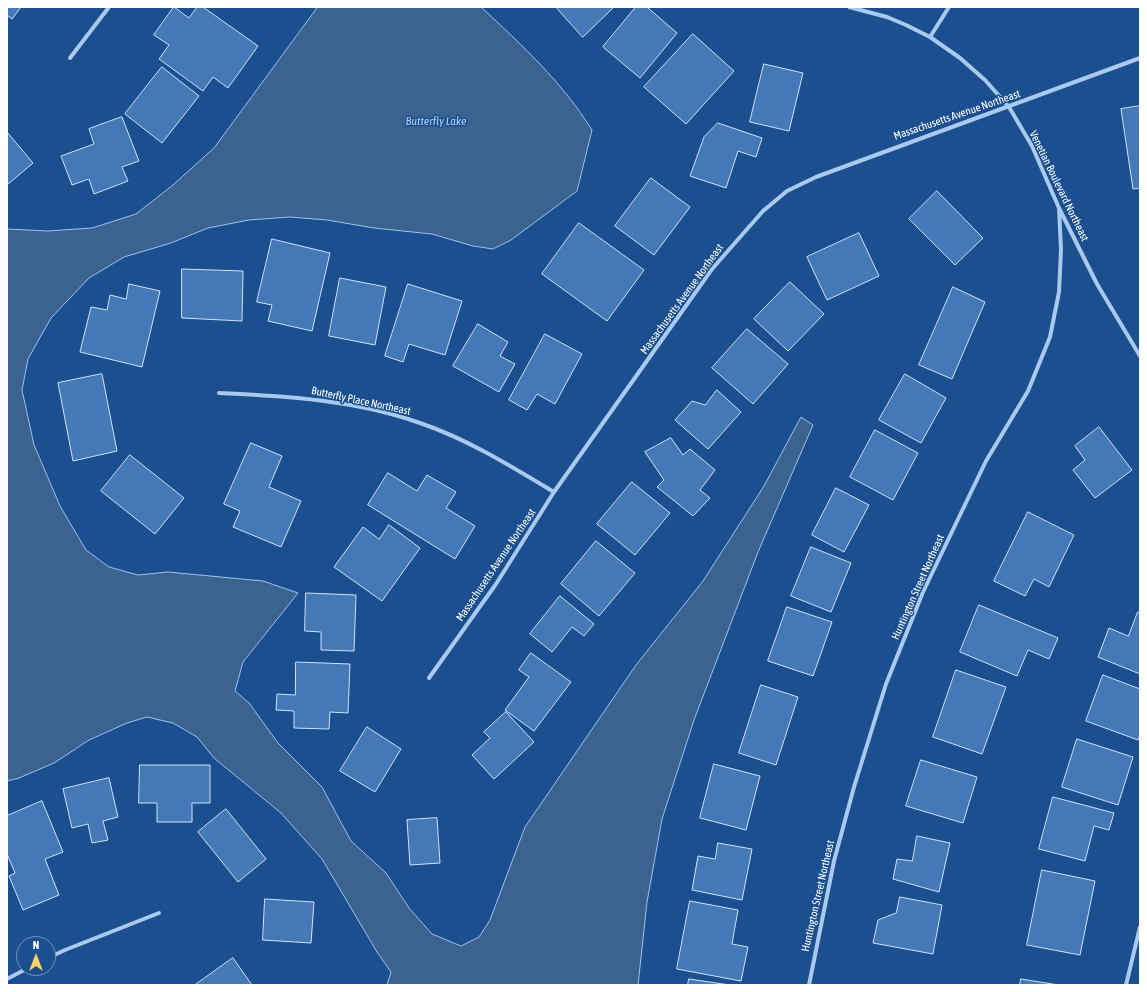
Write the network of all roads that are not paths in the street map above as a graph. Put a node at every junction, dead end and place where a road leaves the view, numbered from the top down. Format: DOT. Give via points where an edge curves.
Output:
graph roads {
  1 [pos="109,7"];
  2 [pos="849,7"];
  3 [pos="949,7"];
  4 [pos="930,38"];
  5 [pos="70,58"];
  6 [pos="1140,58"];
  7 [pos="1009,107"];
  8 [pos="1059,208"];
  9 [pos="1140,356"];
  10 [pos="219,393"];
  11 [pos="554,492"];
  12 [pos="429,678"];
  13 [pos="159,914"];
  14 [pos="1140,927"];
  15 [pos="56,954"];
  16 [pos="16,974"];
  17 [pos="7,979"];
  18 [pos="809,985"];
  19 [pos="1126,985"];
  1 -- 5 [label="street"];
  2 -- 4 [label="street, Venetian Boulevard Northeast" via="887,16"];
  3 -- 4 [label="street"];
  4 -- 7 [label="street, Venetian Boulevard Northeast" via="960,58 985,80"];
  6 -- 7 [label="street, Massachusetts Avenue Northeast"];
  7 -- 8 [label="street, Venetian Boulevard Northeast" via="1032,146"];
  7 -- 11 [label="street, Massachusetts Avenue Northeast" via="816,176 787,191 763,211 712,269"];
  8 -- 9 [label="street, Venetian Boulevard Northeast" via="1097,284"];
  8 -- 18 [label="street, Huntington Street Northeast" via="1059,292 1050,337 1028,391 986,461 923,592 886,684 834,860"];
  10 -- 11 [label="street, Butterfly Place Northeast" via="294,396 360,408 419,423 471,445"];
  11 -- 12 [label="street, Massachusetts Avenue Northeast" via="496,584"];
  13 -- 15 [label="street"];
  14 -- 19 [label="street"];
  16 -- 17 [label="street"];
}
